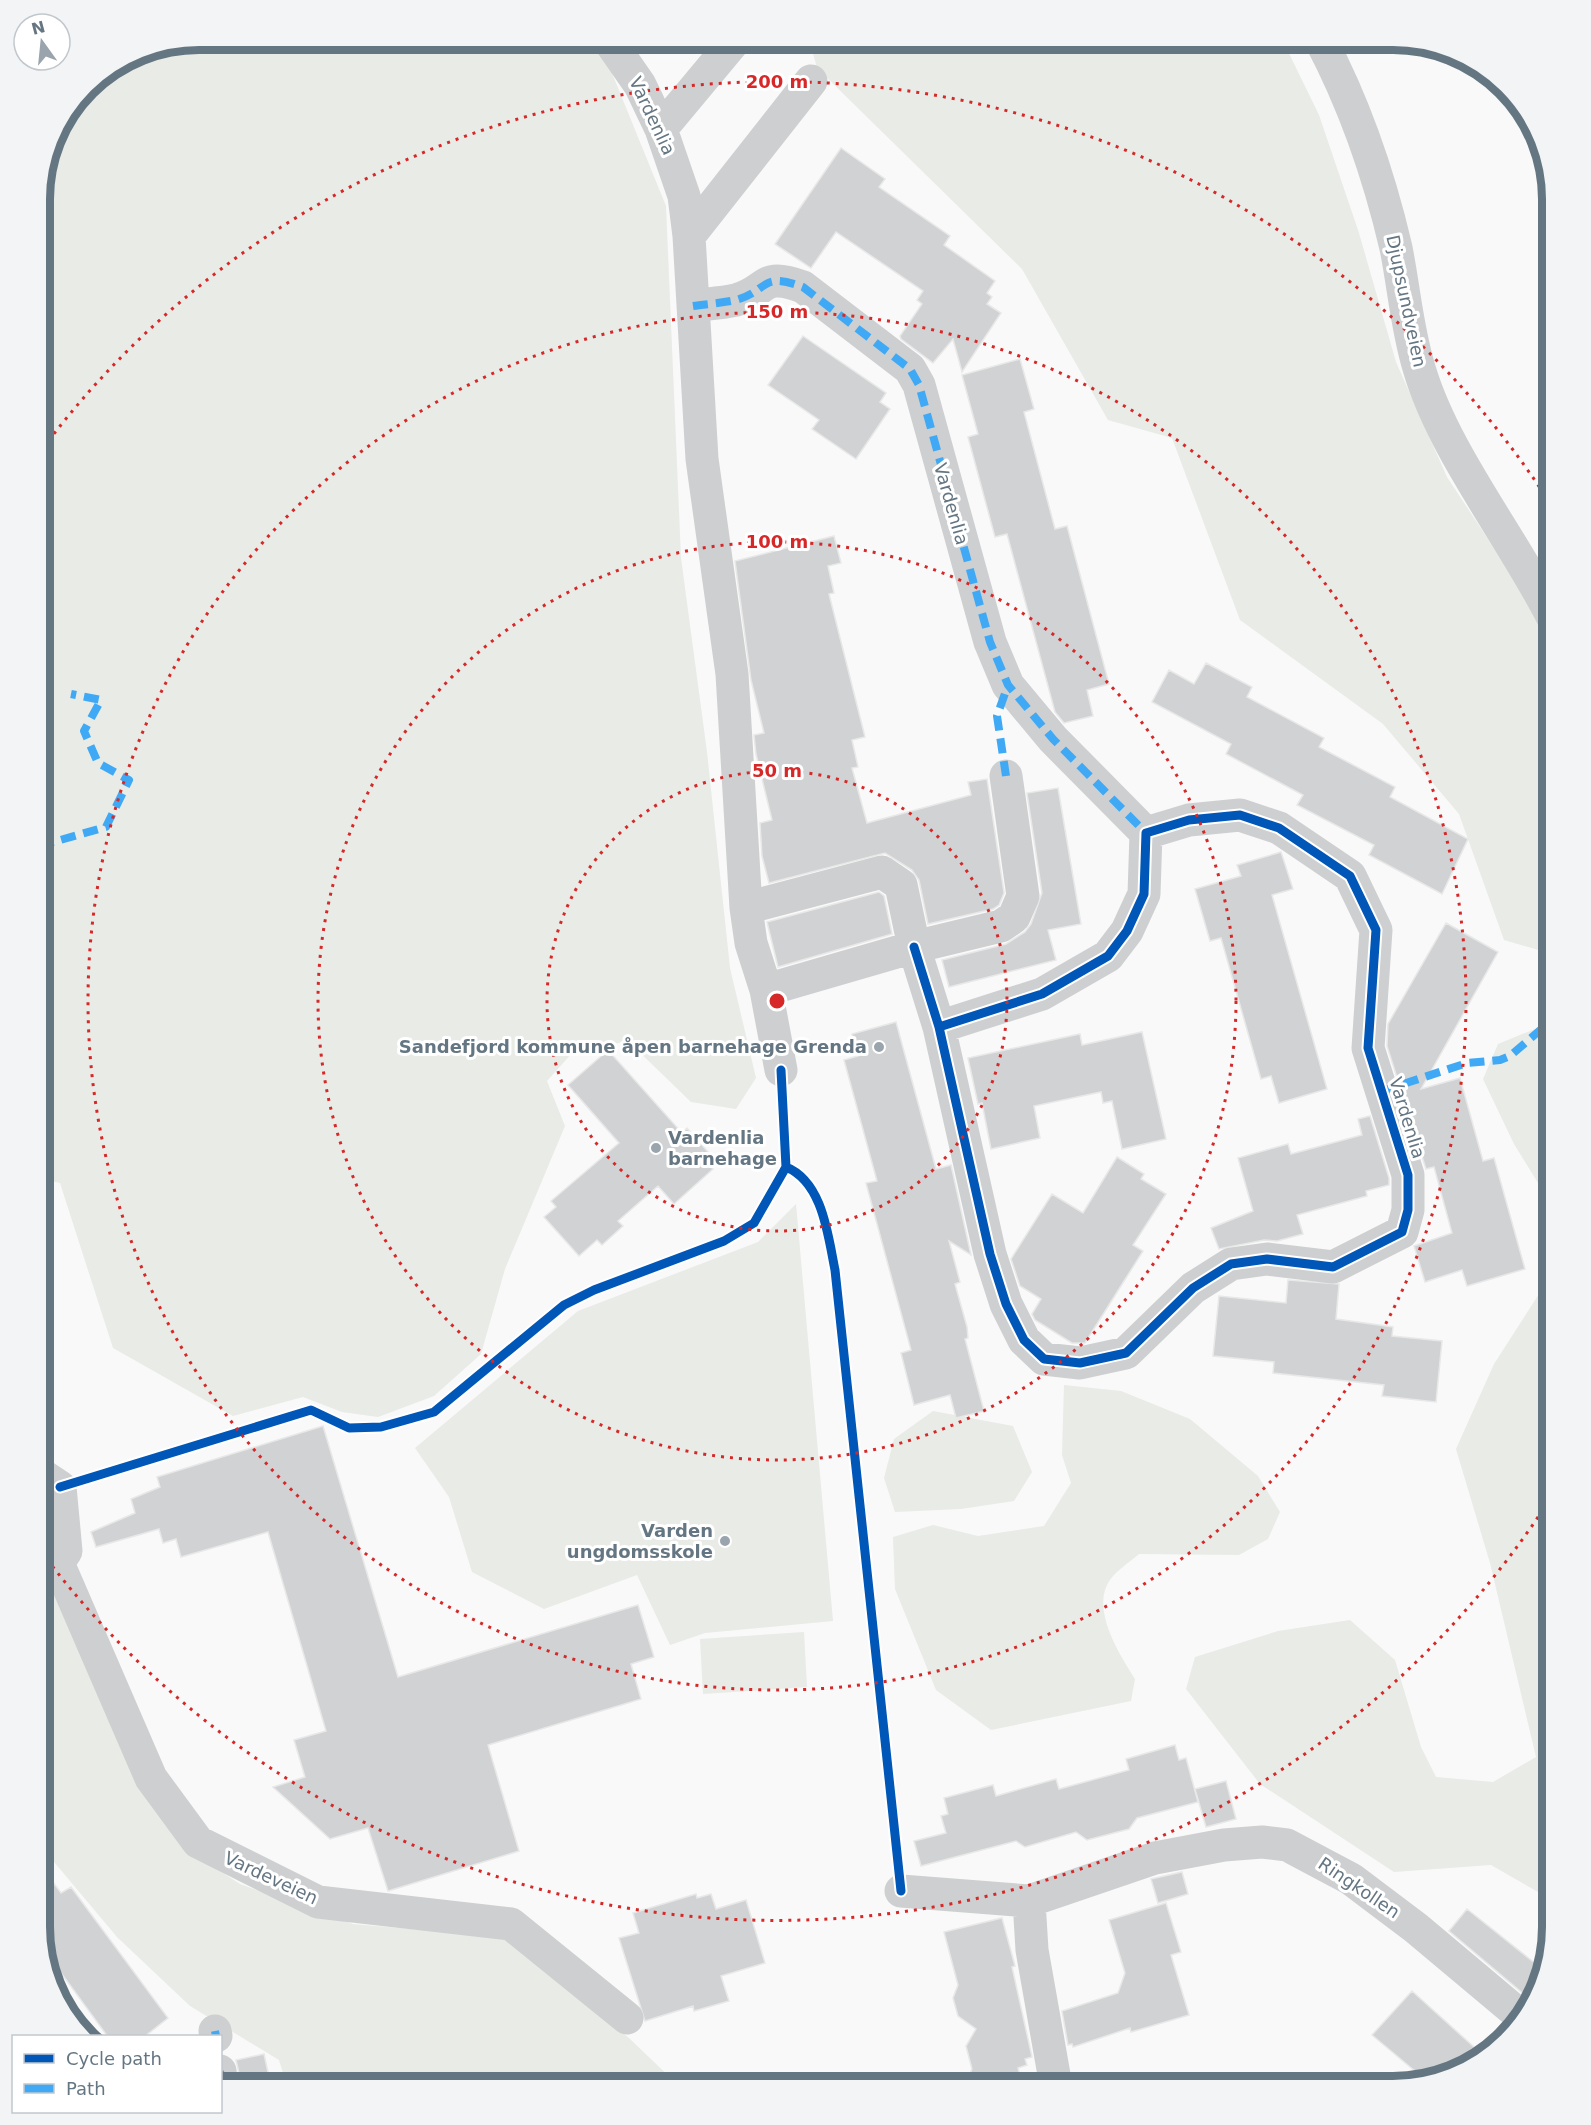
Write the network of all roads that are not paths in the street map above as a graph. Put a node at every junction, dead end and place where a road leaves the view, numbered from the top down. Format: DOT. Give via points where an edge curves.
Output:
graph roads {
  1 [pos="621,50"];
  2 [pos="727,50"];
  3 [pos="1325,50"];
  4 [pos="811,81"];
  5 [pos="662,129"];
  6 [pos="689,236"];
  7 [pos="693,306"];
  8 [pos="1542,599"];
  9 [pos="1006,776"];
  10 [pos="1146,833"];
  11 [pos="746,908"];
  12 [pos="914,947"];
  13 [pos="766,990"];
  14 [pos="939,1027"];
  15 [pos="781,1070"];
  16 [pos="50,1480"];
  17 [pos="50,1560"];
  18 [pos="50,1563"];
  19 [pos="901,1891"];
  20 [pos="1029,1901"];
  21 [pos="1515,2011"];
  22 [pos="627,2018"];
  23 [pos="1054,2076"];
  1 -- 5 [label="street, Vardenlia"];
  2 -- 5 [label="street"];
  3 -- 8 [label="street, Djupsundveien" via="1355,116 1381,190 1419,369 1456,450"];
  4 -- 6 [label="street"];
  5 -- 6 [label="street, Vardenlia" via="684,196"];
  6 -- 7 [label="street, Vardenlia"];
  7 -- 10 [label="street, Vardenlia" via="738,299 763,284 782,279 803,287 910,369 919,385 990,642 1008,685 1053,739"];
  7 -- 11 [label="street, Vardenlia" via="708,519 732,674"];
  9 -- 12 [label="street" via="1023,896 1014,917 1001,926"];
  10 -- 14 [label="street" via="1144,894 1127,931 1108,956 1042,994"];
  10 -- 14 [label="street, Vardenlia" via="1189,820 1240,815 1279,828 1350,876 1376,930 1368,1048 1408,1175 1408,1210 1402,1232 1333,1267 1267,1259 1231,1264 1193,1288 1126,1353 1080,1364 1044,1359 1024,1340 1006,1304 990,1254"];
  11 -- 12 [label="street, Vardenlia" via="882,872 901,885"];
  11 -- 13 [label="street, Vardenlia"];
  12 -- 13 [label="street"];
  12 -- 14 [label="street, Vardenlia"];
  13 -- 15 [label="street, Vardenlia"];
  16 -- 17 [label="street, Vardeveien" via="60,1487 66,1551"];
  18 -- 22 [label="street, Vardeveien" via="150,1778 198,1842 318,1902 511,1924"];
  19 -- 20 [label="street, Ringkollen"];
  20 -- 21 [label="street, Ringkollen" via="1155,1858 1224,1845 1287,1845 1351,1879"];
  20 -- 23 [label="street" via="1032,1950"];
}
